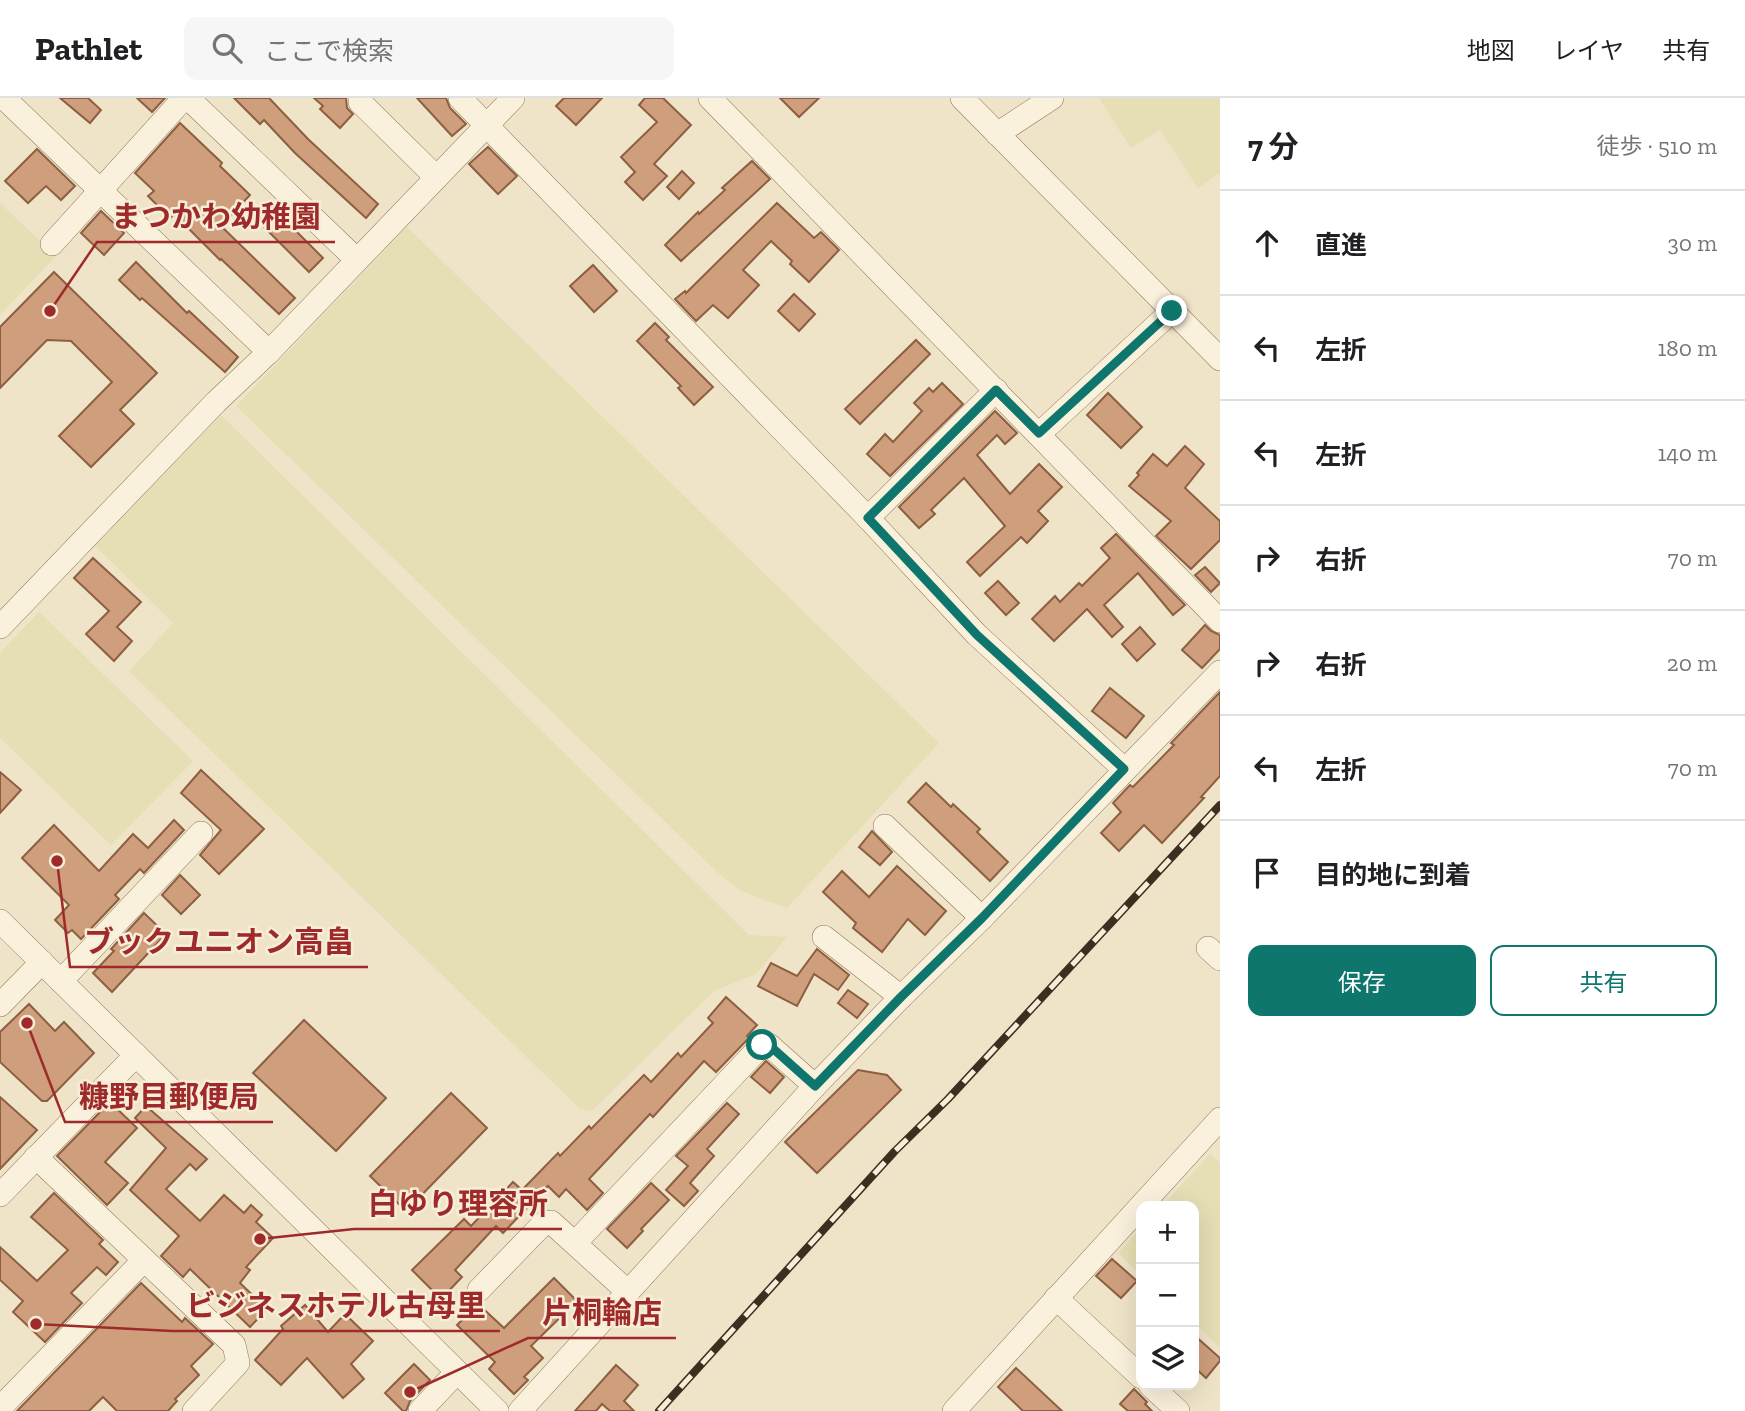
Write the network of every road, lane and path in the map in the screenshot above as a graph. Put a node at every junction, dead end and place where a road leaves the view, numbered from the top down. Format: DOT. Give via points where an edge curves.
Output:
graph roads {
  1 [pos="4,98"];
  2 [pos="186,98"];
  3 [pos="360,98"];
  4 [pos="460,98"];
  5 [pos="513,98"];
  6 [pos="710,98"];
  7 [pos="962,98"];
  8 [pos="1052,98"];
  9 [pos="485,125"];
  10 [pos="997,134"];
  11 [pos="436,177"];
  12 [pos="100,191"];
  13 [pos="52,244"];
  14 [pos="357,260"];
  15 [pos="1172,311"];
  16 [pos="269,352"];
  17 [pos="1220,359"];
  18 [pos="996,390"];
  19 [pos="1039,433"];
  20 [pos="868,518"];
  21 [pos="1220,621"];
  22 [pos="0,627"];
  23 [pos="1220,672"];
  24 [pos="1124,769"];
  25 [pos="885,826"];
  26 [pos="201,833"];
  27 [pos="982,918"];
  28 [pos="0,922"];
  29 [pos="824,937"];
  30 [pos="42,962"];
  31 [pos="61,981"];
  32 [pos="901,997"];
  33 [pos="0,1005"];
  34 [pos="136,1055"];
  35 [pos="815,1086"];
  36 [pos="1220,1119"];
  37 [pos="36,1157"];
  38 [pos="0,1195"];
  39 [pos="575,1243"];
  40 [pos="144,1260"];
  41 [pos="479,1290"];
  42 [pos="626,1291"];
  43 [pos="1056,1298"];
  44 [pos="457,1372"];
  45 [pos="1136,1372"];
  46 [pos="1155,1390"];
  47 [pos="4,1394"];
  48 [pos="194,1411"];
  49 [pos="420,1411"];
  50 [pos="497,1411"];
  51 [pos="520,1411"];
  52 [pos="954,1411"];
  53 [pos="1178,1411"];
  1 -- 12 [label="street"];
  2 -- 12 [label="street"];
  2 -- 14 [label="street"];
  3 -- 11 [label="street"];
  4 -- 9 [label="street"];
  5 -- 9 [label="street"];
  6 -- 18 [label="street"];
  7 -- 10 [label="street"];
  8 -- 10 [label="street"];
  9 -- 11 [label="street"];
  9 -- 20 [label="street"];
  10 -- 15 [label="street"];
  11 -- 14 [label="street"];
  12 -- 13 [label="street"];
  12 -- 16 [label="street"];
  14 -- 16 [label="street"];
  15 -- 17 [label="street"];
  15 -- 19 [label="street"];
  16 -- 22 [label="street"];
  18 -- 19 [label="street"];
  18 -- 20 [label="street"];
  19 -- 21 [label="street"];
  20 -- 24 [label="street" via="977,635"];
  23 -- 24 [label="street"];
  24 -- 27 [label="street"];
  25 -- 27 [label="street"];
  26 -- 31 [label="street"];
  27 -- 32 [label="street"];
  28 -- 30 [label="street"];
  29 -- 32 [label="street"];
  30 -- 31 [label="street"];
  30 -- 33 [label="street"];
  31 -- 34 [label="street"];
  32 -- 35 [label="street"];
  34 -- 37 [label="street"];
  34 -- 44 [label="street"];
  35 -- 39 [label="street" via="769,1045 762,1045"];
  35 -- 42 [label="street"];
  36 -- 43 [label="street"];
  37 -- 38 [label="street"];
  37 -- 40 [label="street"];
  39 -- 41 [label="street" via="551,1222 543,1224"];
  39 -- 42 [label="street"];
  40 -- 47 [label="street"];
  40 -- 48 [label="street" via="234,1345 237,1363"];
  42 -- 51 [label="street"];
  43 -- 45 [label="street"];
  43 -- 52 [label="street"];
  44 -- 49 [label="street"];
  44 -- 50 [label="street"];
  46 -- 53 [label="street"];
}
